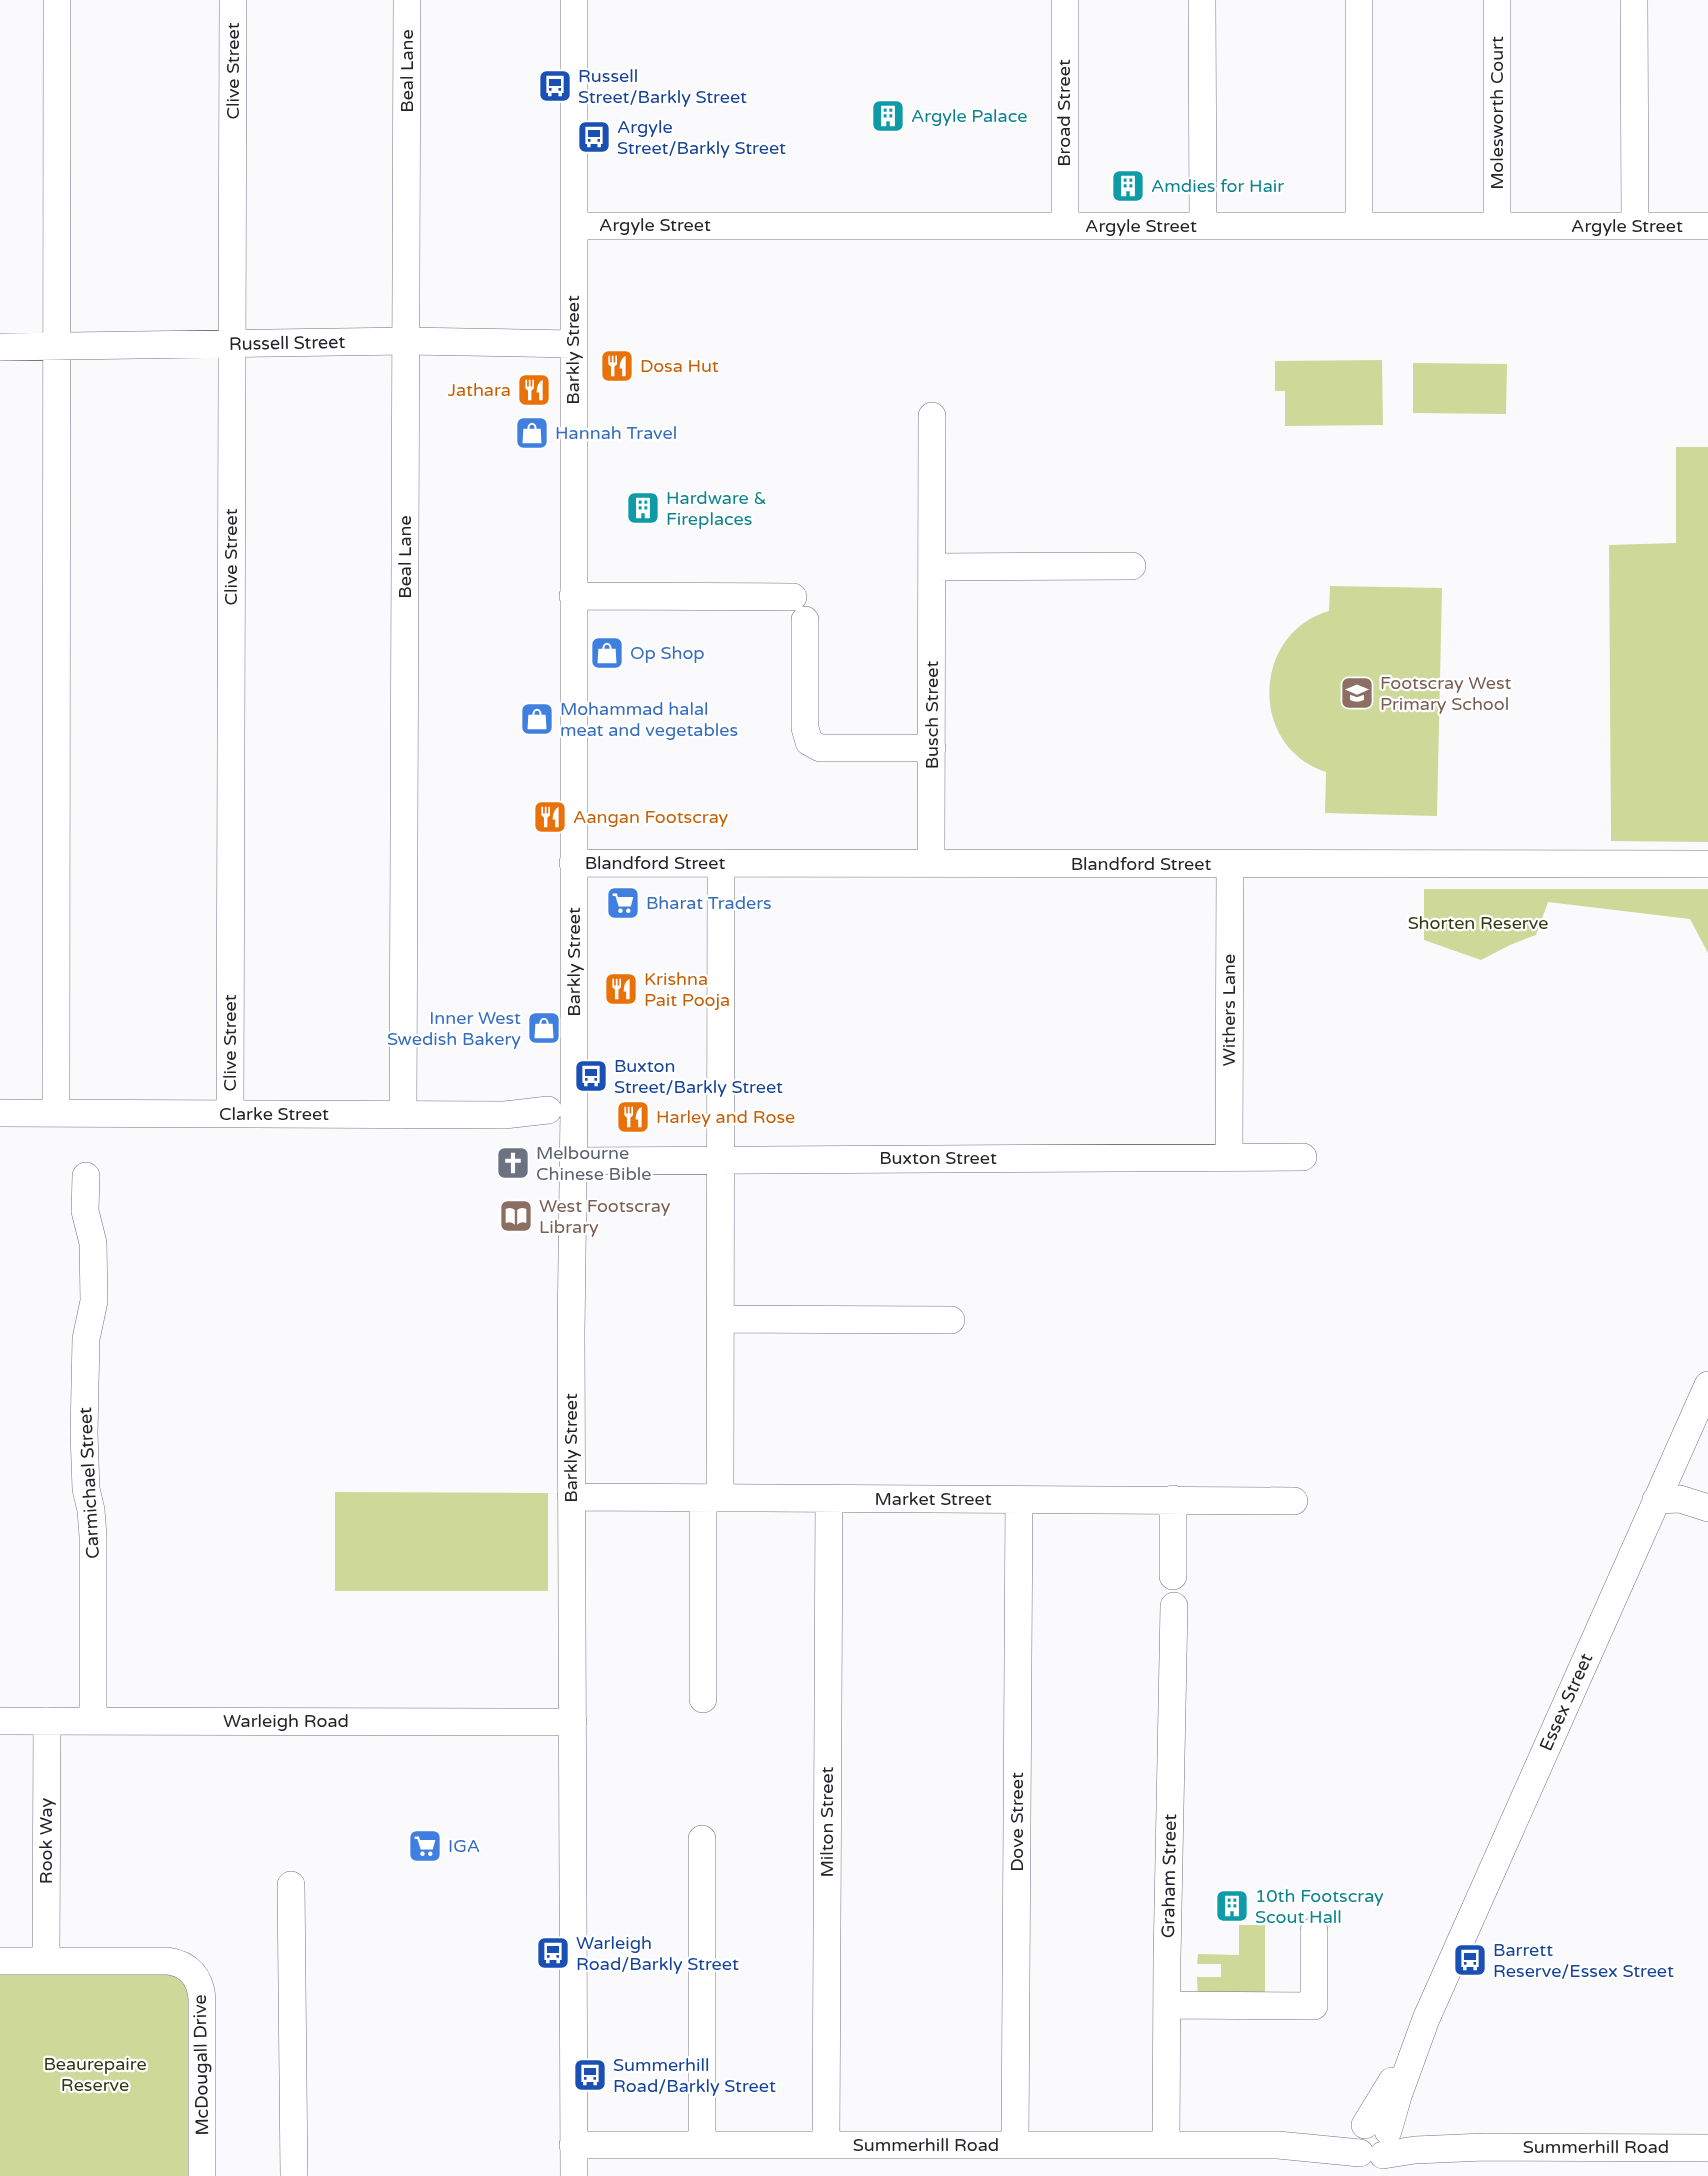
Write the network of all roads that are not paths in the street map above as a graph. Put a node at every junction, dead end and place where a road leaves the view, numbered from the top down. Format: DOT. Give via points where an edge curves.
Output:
graph roads {
  1 [pos="57,0"];
  2 [pos="233,0"];
  3 [pos="407,0"];
  4 [pos="574,0"];
  5 [pos="1065,0"];
  6 [pos="1202,0"];
  7 [pos="1359,0"];
  8 [pos="1497,0"];
  9 [pos="1634,0"];
  10 [pos="574,226"];
  11 [pos="1065,226"];
  12 [pos="1203,226"];
  13 [pos="1359,226"];
  14 [pos="1497,226"];
  15 [pos="1635,226"];
  16 [pos="1708,226"];
  17 [pos="406,341"];
  18 [pos="232,344"];
  19 [pos="573,344"];
  20 [pos="56,346"];
  21 [pos="0,347"];
  22 [pos="932,416"];
  23 [pos="1132,566"];
  24 [pos="933,567"];
  25 [pos="573,596"];
  26 [pos="933,748"];
  27 [pos="573,863"];
  28 [pos="721,863"];
  29 [pos="931,863"];
  30 [pos="1230,864"];
  31 [pos="1708,864"];
  32 [pos="548,1110"];
  33 [pos="0,1113"];
  34 [pos="56,1113"];
  35 [pos="230,1114"];
  36 [pos="403,1115"];
  37 [pos="1229,1157"];
  38 [pos="1303,1157"];
  39 [pos="721,1159"];
  40 [pos="574,1161"];
  41 [pos="86,1176"];
  42 [pos="721,1319"];
  43 [pos="951,1320"];
  44 [pos="1708,1385"];
  45 [pos="571,1497"];
  46 [pos="711,1498"];
  47 [pos="829,1499"];
  48 [pos="1173,1499"];
  49 [pos="1019,1500"];
  50 [pos="1656,1500"];
  51 [pos="1294,1501"];
  52 [pos="1708,1508"];
  53 [pos="1173,1576"];
  54 [pos="1174,1606"];
  55 [pos="703,1699"];
  56 [pos="47,1720"];
  57 [pos="0,1721"];
  58 [pos="93,1721"];
  59 [pos="573,1722"];
  60 [pos="702,1839"];
  61 [pos="291,1885"];
  62 [pos="1314,1931"];
  63 [pos="0,1961"];
  64 [pos="46,1961"];
  65 [pos="1167,2005"];
  66 [pos="573,2145"];
  67 [pos="702,2145"];
  68 [pos="826,2145"];
  69 [pos="1015,2145"];
  70 [pos="1167,2145"];
  71 [pos="1708,2148"];
  72 [pos="1372,2149"];
  73 [pos="202,2176"];
  74 [pos="294,2176"];
  75 [pos="574,2176"];
  1 -- 20 [label="street"];
  2 -- 18 [label="street, Clive Street"];
  3 -- 17 [label="street, Beal Lane"];
  4 -- 10 [label="street, Barkly Street"];
  5 -- 11 [label="street, Broad Street"];
  6 -- 12 [label="street"];
  7 -- 13 [label="street"];
  8 -- 14 [label="street, Molesworth Court"];
  9 -- 15 [label="street"];
  10 -- 11 [label="street, Argyle Street"];
  10 -- 19 [label="street, Barkly Street"];
  11 -- 12 [label="street, Argyle Street"];
  12 -- 13 [label="street, Argyle Street"];
  13 -- 14 [label="street, Argyle Street"];
  14 -- 15 [label="street, Argyle Street"];
  15 -- 16 [label="street, Argyle Street"];
  17 -- 18 [label="street, Russell Street"];
  17 -- 19 [label="street, Russell Street"];
  17 -- 36 [label="street, Beal Lane"];
  18 -- 20 [label="street, Russell Street"];
  18 -- 35 [label="street, Clive Street"];
  19 -- 25 [label="street, Barkly Street"];
  20 -- 21 [label="street, Russell Street"];
  20 -- 34 [label="street"];
  22 -- 24 [label="street, Busch Street"];
  23 -- 24 [label="street"];
  24 -- 26 [label="street, Busch Street"];
  25 -- 26 [label="street" via="799,608 809,742 820,748"];
  25 -- 27 [label="street, Barkly Street"];
  26 -- 29 [label="street, Busch Street"];
  27 -- 28 [label="street, Blandford Street"];
  27 -- 40 [label="street, Barkly Street"];
  28 -- 29 [label="street, Blandford Street"];
  28 -- 39 [label="street"];
  29 -- 30 [label="street, Blandford Street"];
  30 -- 31 [label="street, Blandford Street"];
  30 -- 37 [label="street, Withers Lane"];
  32 -- 36 [label="street, Clarke Street"];
  33 -- 34 [label="street, Clarke Street"];
  34 -- 35 [label="street, Clarke Street"];
  35 -- 36 [label="street, Clarke Street"];
  37 -- 38 [label="street, Buxton Street"];
  37 -- 39 [label="street, Buxton Street"];
  39 -- 40 [label="street, Buxton Street"];
  39 -- 42 [label="street"];
  40 -- 45 [label="street, Barkly Street"];
  41 -- 58 [label="street, Carmichael Street" via="85,1211 93,1243 94,1301 85,1353 84,1433 93,1536"];
  42 -- 43 [label="street"];
  42 -- 46 [label="street"];
  44 -- 50 [label="street, Essex Street"];
  45 -- 46 [label="street, Market Street"];
  45 -- 59 [label="street, Barkly Street"];
  46 -- 47 [label="street, Market Street"];
  46 -- 55 [label="street"];
  47 -- 49 [label="street, Market Street"];
  47 -- 68 [label="street, Milton Street"];
  48 -- 49 [label="street, Market Street"];
  48 -- 51 [label="street, Market Street"];
  48 -- 53 [label="street"];
  49 -- 69 [label="street, Dove Street"];
  50 -- 52 [label="street" via="1680,1499"];
  50 -- 72 [label="street, Essex Street"];
  54 -- 65 [label="street, Graham Street"];
  56 -- 57 [label="street, Warleigh Road"];
  56 -- 58 [label="street, Warleigh Road"];
  56 -- 64 [label="street, Rook Way"];
  58 -- 59 [label="street, Warleigh Road"];
  59 -- 66 [label="street, Barkly Street"];
  60 -- 67 [label="street"];
  61 -- 74 [label="street"];
  62 -- 65 [label="street" via="1314,2006"];
  63 -- 64 [label="street, McDougall Drive"];
  64 -- 73 [label="street, McDougall Drive" via="168,1961 185,1966 197,1977 202,1998"];
  65 -- 70 [label="street, Graham Street"];
  66 -- 67 [label="street, Summerhill Road"];
  66 -- 75 [label="street, Barkly Street"];
  67 -- 68 [label="street, Summerhill Road"];
  68 -- 69 [label="street, Summerhill Road"];
  69 -- 70 [label="street, Summerhill Road"];
  70 -- 72 [label="street, Summerhill Road"];
  71 -- 72 [label="street, Summerhill Road"];
}
